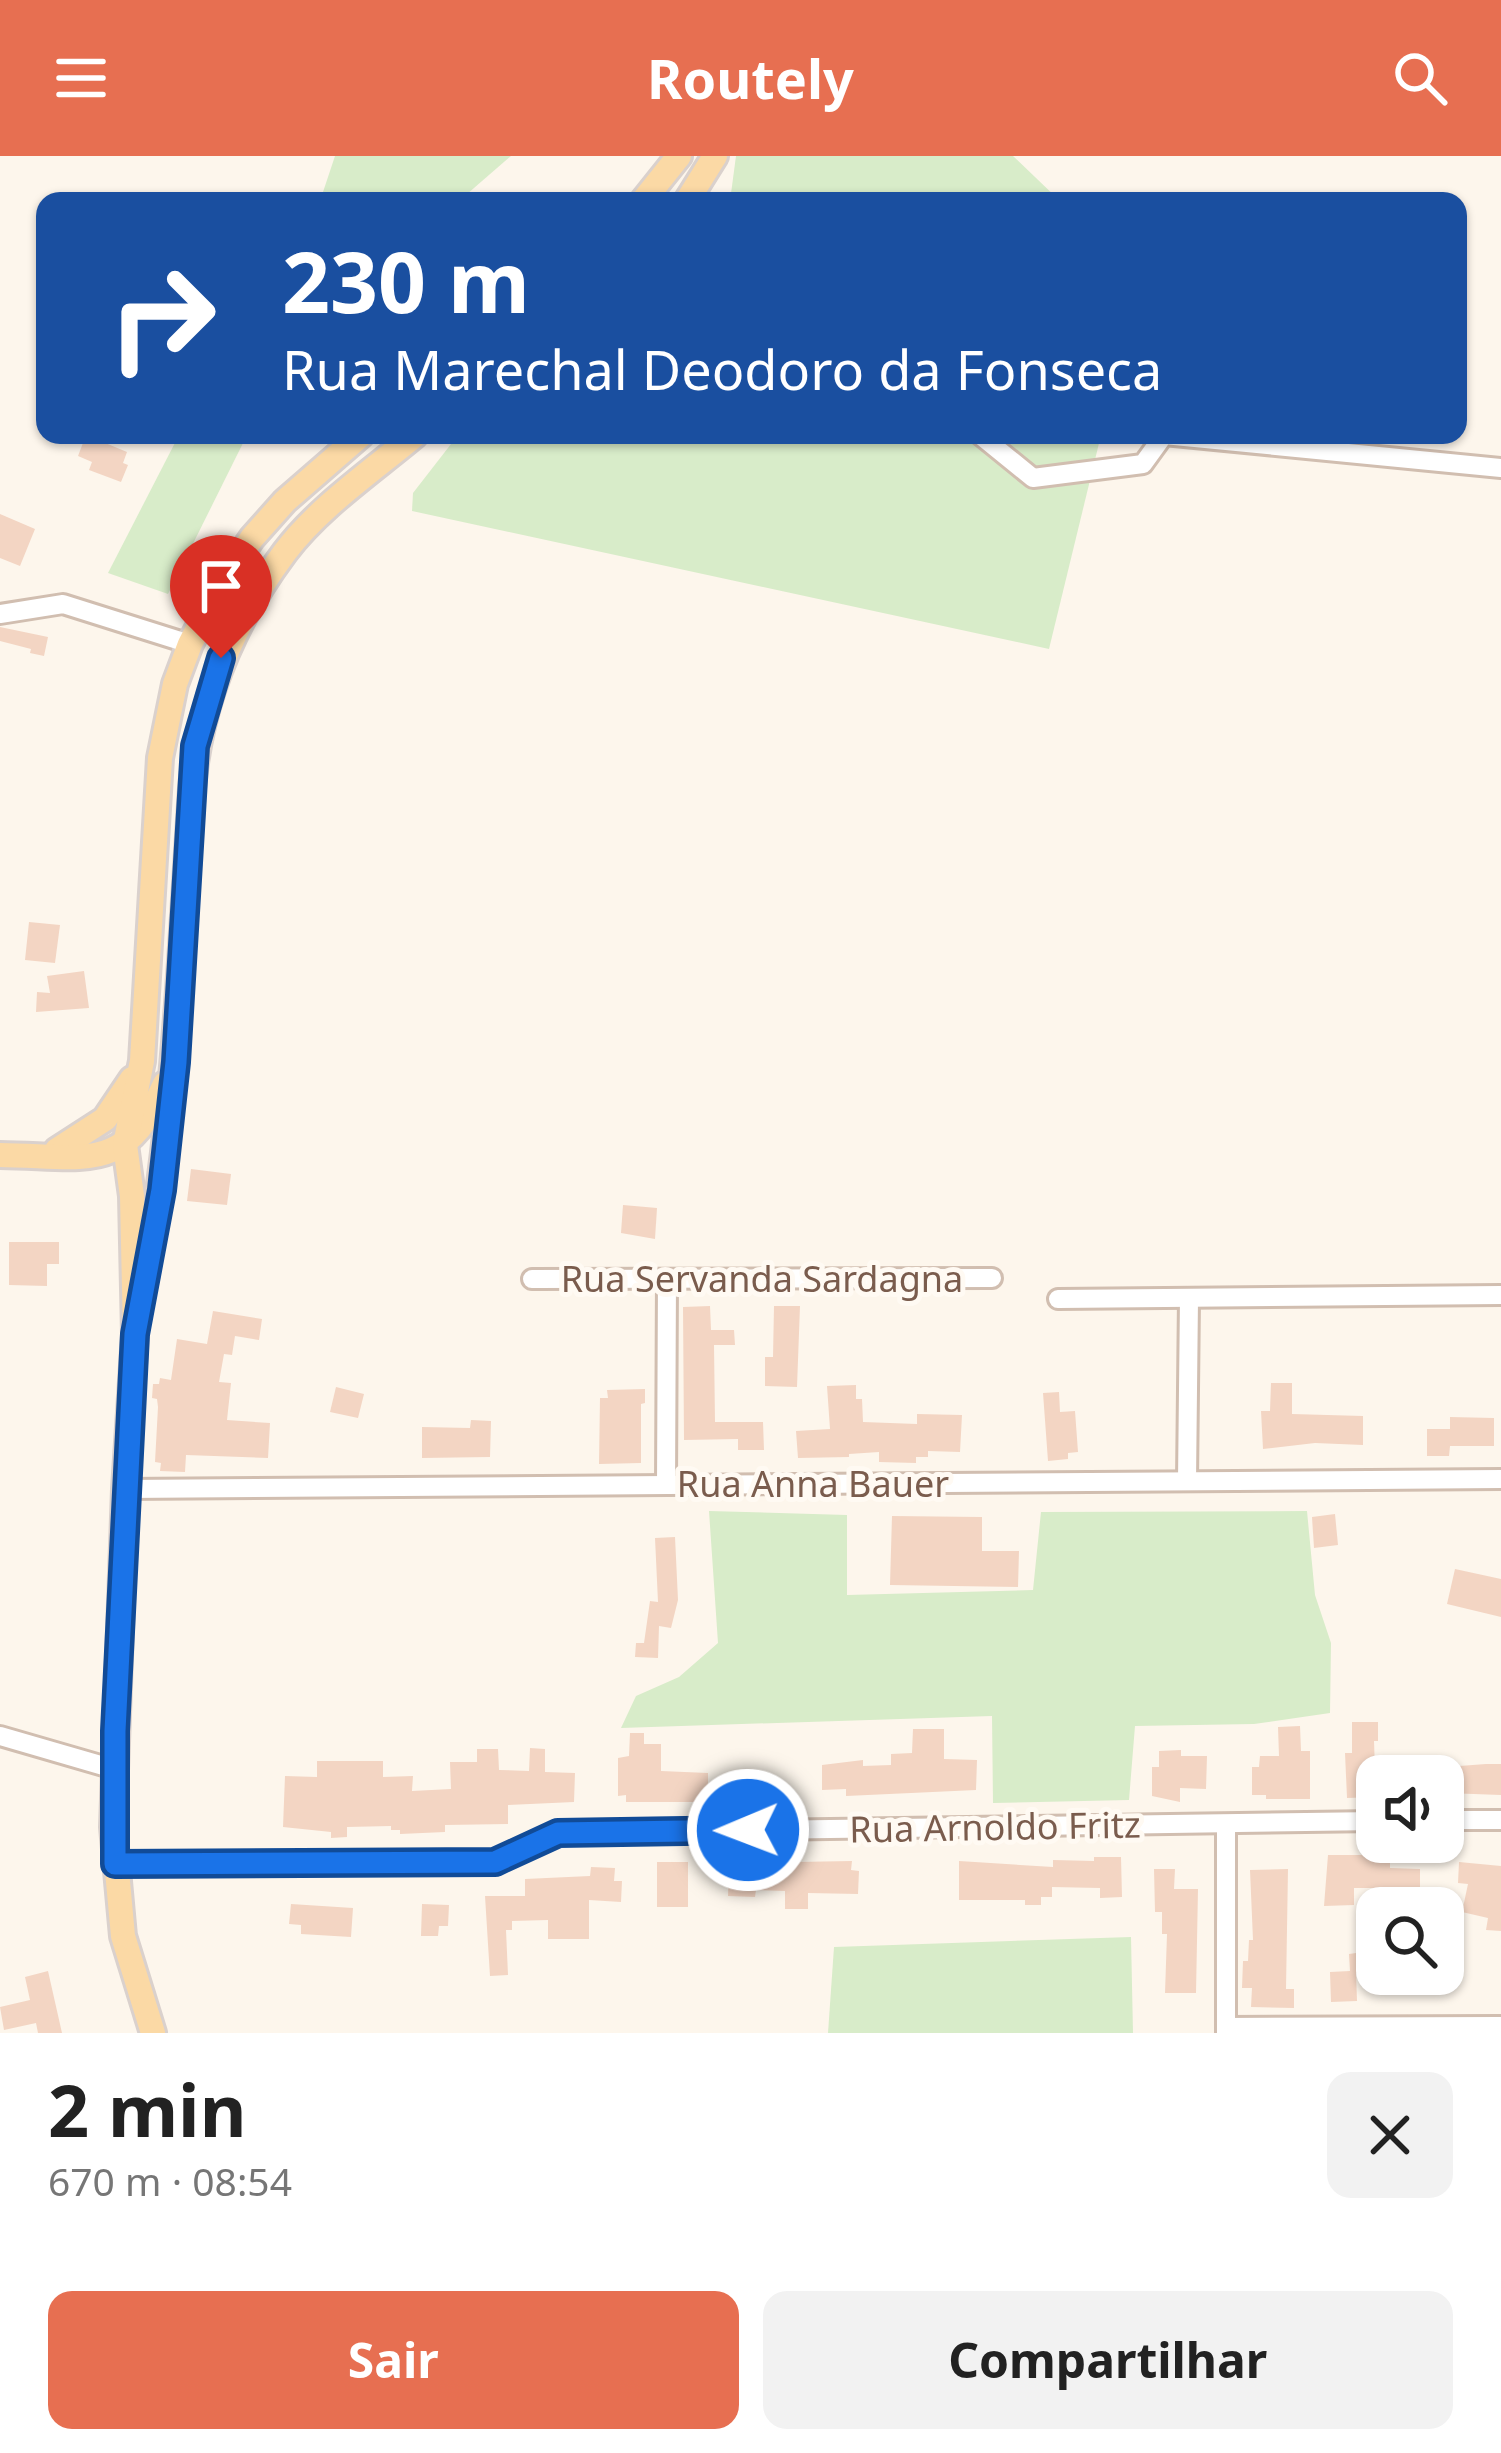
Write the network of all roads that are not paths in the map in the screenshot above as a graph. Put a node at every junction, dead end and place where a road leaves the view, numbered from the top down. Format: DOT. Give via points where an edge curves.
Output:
graph roads {
  1 [pos="679,156"];
  2 [pos="715,156"];
  3 [pos="650,192"];
  4 [pos="693,192"];
  5 [pos="350,444"];
  6 [pos="406,444"];
  7 [pos="991,444"];
  8 [pos="1157,444"];
  9 [pos="1256,444"];
  10 [pos="1501,468"];
  11 [pos="0,614"];
  12 [pos="190,644"];
  13 [pos="221,658"];
  14 [pos="142,1061"];
  15 [pos="176,1062"];
  16 [pos="125,1145"];
  17 [pos="69,1153"];
  18 [pos="0,1155"];
  19 [pos="162,1190"];
  20 [pos="132,1196"];
  21 [pos="992,1278"];
  22 [pos="532,1279"];
  23 [pos="667,1279"];
  24 [pos="1501,1295"];
  25 [pos="1189,1298"];
  26 [pos="1058,1299"];
  27 [pos="135,1334"];
  28 [pos="1501,1479"];
  29 [pos="1187,1481"];
  30 [pos="666,1485"];
  31 [pos="125,1489"];
  32 [pos="0,1736"];
  33 [pos="114,1769"];
  34 [pos="1464,1820"];
  35 [pos="1501,1820"];
  36 [pos="1356,1821"];
  37 [pos="1226,1823"];
  38 [pos="115,1864"];
  39 [pos="1501,2026"];
  40 [pos="1226,2030"];
  41 [pos="153,2033"];
  1 -- 3 [label="main road"];
  2 -- 4 [label="main road"];
  5 -- 12 [label="main road" via="252,538"];
  6 -- 13 [label="main road" via="287,550"];
  7 -- 8 [label="street" via="1033,478 1143,464"];
  9 -- 10 [label="street"];
  11 -- 12 [label="street" via="64,604"];
  12 -- 13 [label="main road"];
  12 -- 14 [label="main road" via="160,758"];
  13 -- 15 [label="main road" via="195,746"];
  14 -- 16 [label="main road"];
  14 -- 17 [label="main road" via="105,1119"];
  15 -- 16 [label="main road"];
  15 -- 19 [label="main road"];
  16 -- 17 [label="main road" via="104,1138"];
  16 -- 19 [label="main road"];
  16 -- 20 [label="main road"];
  17 -- 18 [label="main road"];
  17 -- 20 [label="main road" via="115,1176"];
  19 -- 27 [label="main road"];
  20 -- 27 [label="main road"];
  21 -- 23 [label="street, Rua Servanda Sardagna"];
  22 -- 23 [label="street, Rua Servanda Sardagna"];
  23 -- 30 [label="street"];
  24 -- 25 [label="street"];
  25 -- 26 [label="street"];
  25 -- 29 [label="street"];
  27 -- 31 [label="main road"];
  28 -- 29 [label="street, Rua Anna Bauer"];
  29 -- 30 [label="street, Rua Anna Bauer"];
  30 -- 31 [label="street, Rua Anna Bauer"];
  31 -- 33 [label="main road"];
  32 -- 33 [label="street"];
  33 -- 38 [label="main road"];
  34 -- 35 [label="street"];
  36 -- 37 [label="street, Rua Arnoldo Fritz"];
  37 -- 38 [label="street, Rua Arnoldo Fritz" via="558,1833 495,1862"];
  37 -- 40 [label="street"];
  38 -- 41 [label="main road" via="123,1936"];
  39 -- 40 [label="street"];
}
